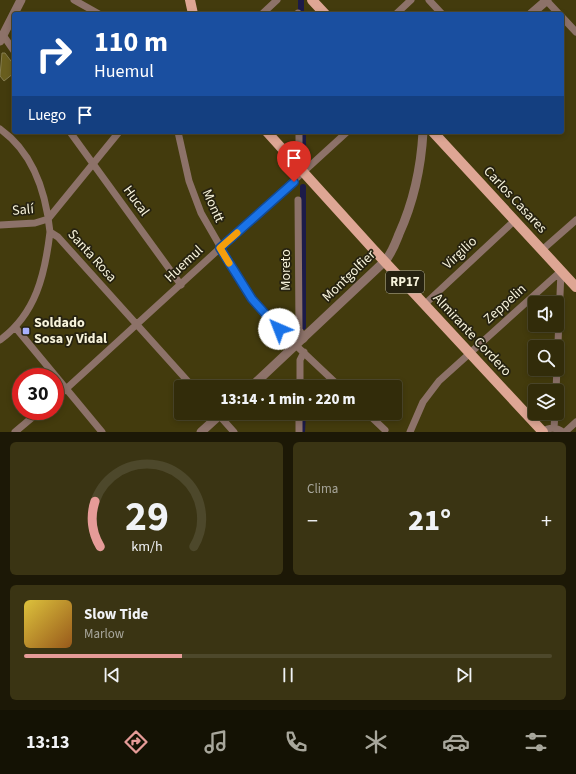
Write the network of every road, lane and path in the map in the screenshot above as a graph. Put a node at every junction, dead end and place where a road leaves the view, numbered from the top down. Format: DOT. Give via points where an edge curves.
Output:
graph roads {
  1 [pos="21,0"];
  2 [pos="74,0"];
  3 [pos="190,0"];
  4 [pos="277,0"];
  5 [pos="312,0"];
  6 [pos="411,0"];
  7 [pos="429,0"];
  8 [pos="547,0"];
  9 [pos="15,12"];
  10 [pos="95,12"];
  11 [pos="193,12"];
  12 [pos="264,12"];
  13 [pos="323,12"];
  14 [pos="398,12"];
  15 [pos="440,12"];
  16 [pos="533,12"];
  17 [pos="558,12"];
  18 [pos="12,17"];
  19 [pos="564,19"];
  20 [pos="576,32"];
  21 [pos="1,38"];
  22 [pos="12,49"];
  23 [pos="0,129"];
  24 [pos="71,134"];
  25 [pos="116,134"];
  26 [pos="178,134"];
  27 [pos="269,134"];
  28 [pos="300,134"];
  29 [pos="345,134"];
  30 [pos="423,134"];
  31 [pos="436,134"];
  32 [pos="93,164"];
  33 [pos="296,164"];
  34 [pos="304,172"];
  35 [pos="298,200"];
  36 [pos="48,219"];
  37 [pos="576,220"];
  38 [pos="514,221"];
  39 [pos="0,225"];
  40 [pos="50,232"];
  41 [pos="220,248"];
  42 [pos="542,250"];
  43 [pos="385,261"];
  44 [pos="561,271"];
  45 [pos="181,286"];
  46 [pos="576,287"];
  47 [pos="425,304"];
  48 [pos="136,325"];
  49 [pos="15,328"];
  50 [pos="0,340"];
  51 [pos="300,342"];
  52 [pos="304,352"];
  53 [pos="469,354"];
  54 [pos="187,380"];
  55 [pos="259,380"];
  56 [pos="300,380"];
  57 [pos="333,380"];
  58 [pos="556,384"];
  59 [pos="67,389"];
  60 [pos="64,392"];
  61 [pos="29,420"];
  62 [pos="214,420"];
  63 [pos="225,420"];
  64 [pos="299,420"];
  65 [pos="374,420"];
  66 [pos="555,420"];
  67 [pos="576,422"];
  68 [pos="554,428"];
  69 [pos="385,431"];
  70 [pos="15,432"];
  71 [pos="102,432"];
  72 [pos="201,432"];
  73 [pos="234,432"];
  74 [pos="299,432"];
  75 [pos="410,432"];
  76 [pos="542,432"];
  77 [pos="564,432"];
  1 -- 9 [label="street"];
  2 -- 10 [label="street"];
  3 -- 11 [label="main road"];
  4 -- 12 [label="street"];
  5 -- 13 [label="main road"];
  6 -- 14 [label="street"];
  7 -- 15 [label="street"];
  8 -- 16 [label="street"];
  8 -- 17 [label="street"];
  18 -- 21 [label="street"];
  19 -- 20 [label="street"];
  21 -- 22 [label="street"];
  23 -- 36 [label="street, Santa Rosa" via="20,148 33,168 40,182"];
  24 -- 32 [label="street, Hucal"];
  25 -- 32 [label="street"];
  26 -- 41 [label="street, Montt" via="193,193"];
  27 -- 33 [label="main road, Almirante Cordero / RP17"];
  28 -- 33 [label="street" via="300,160"];
  29 -- 34 [label="street, Huemul"];
  30 -- 43 [label="street, Montgolfier" via="420,167 412,203 391,253"];
  31 -- 38 [label="main road, Carlos Casares"];
  32 -- 36 [label="street"];
  32 -- 45 [label="street, Hucal"];
  33 -- 34 [label="main road, Almirante Cordero / RP17"];
  34 -- 41 [label="street, Huemul"];
  34 -- 43 [label="main road, Almirante Cordero / RP17"];
  35 -- 51 [label="street, Moreto"];
  36 -- 39 [label="street, Salí" via="35,223"];
  36 -- 40 [label="street, Santa Rosa"];
  37 -- 42 [label="street"];
  38 -- 42 [label="main road, Carlos Casares"];
  38 -- 47 [label="street, Virgilio"];
  40 -- 48 [label="street, Santa Rosa" via="58,237"];
  40 -- 49 [label="street" via="39,287 25,316"];
  41 -- 45 [label="street, Huemul"];
  41 -- 51 [label="street, Montt" via="252,299 271,322"];
  42 -- 44 [label="main road, Carlos Casares"];
  43 -- 47 [label="main road, Almirante Cordero / RP17"];
  43 -- 51 [label="street, Montgolfier"];
  44 -- 46 [label="main road, Carlos Casares"];
  44 -- 53 [label="street, Zeppelin"];
  44 -- 58 [label="street"];
  45 -- 48 [label="street, Huemul"];
  47 -- 53 [label="main road, Almirante Cordero / RP17"];
  48 -- 54 [label="street, Santa Rosa"];
  48 -- 59 [label="street, Huemul"];
  49 -- 50 [label="street"];
  49 -- 59 [label="street"];
  51 -- 52 [label="street, Montt"];
  51 -- 55 [label="street, Montgolfier"];
  52 -- 56 [label="street" via="300,360"];
  52 -- 57 [label="street, Montt"];
  53 -- 75 [label="street, Zeppelin" via="430,391 417,412"];
  53 -- 76 [label="main road, Almirante Cordero / RP17"];
  59 -- 60 [label="street, Huemul"];
  59 -- 71 [label="street"];
  61 -- 70 [label="street"];
  62 -- 72 [label="street"];
  63 -- 73 [label="street"];
  64 -- 74 [label="street"];
  65 -- 69 [label="street"];
  66 -- 68 [label="street"];
  67 -- 77 [label="street"];
  68 -- 76 [label="street"];
  68 -- 77 [label="street"];
}
